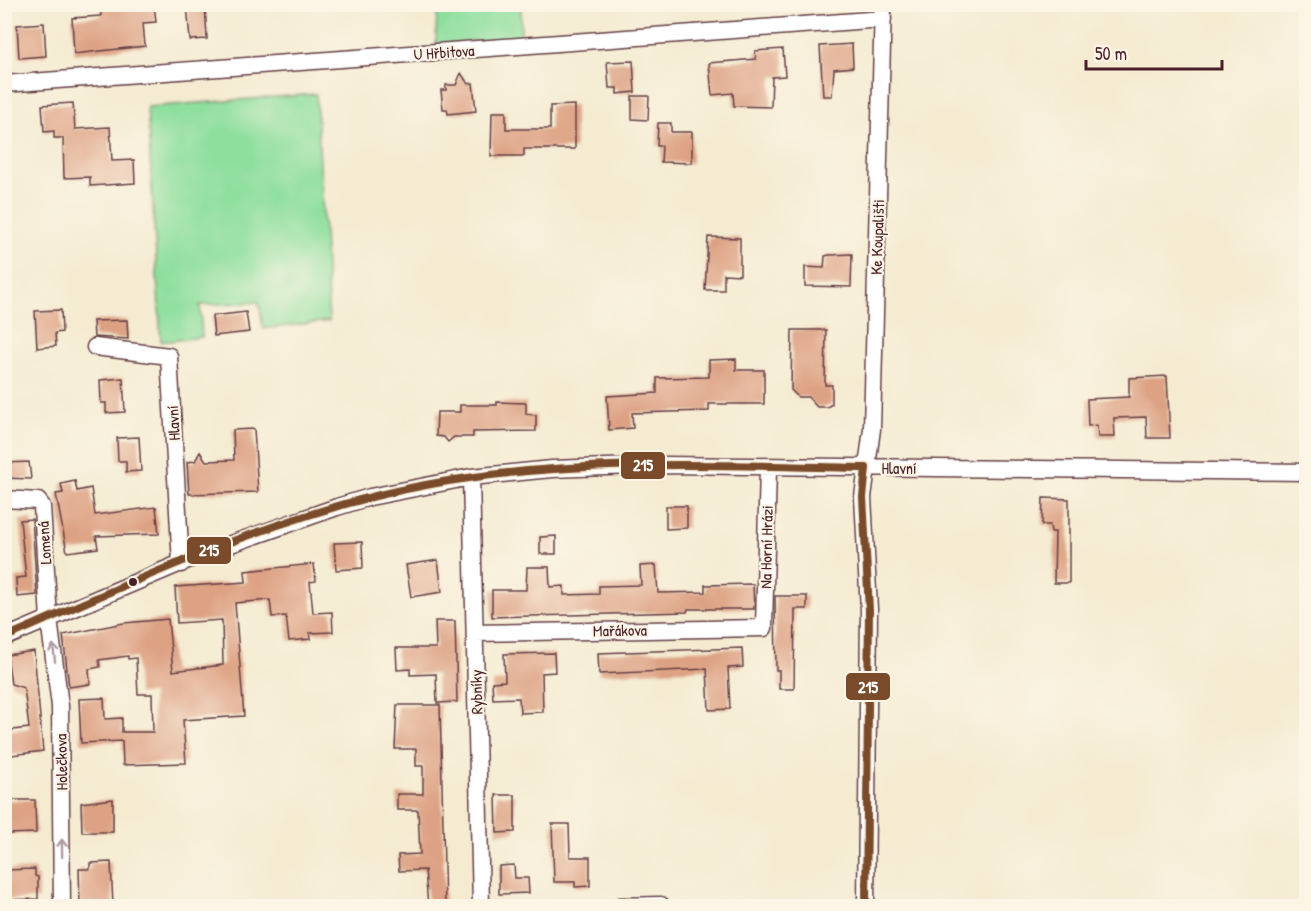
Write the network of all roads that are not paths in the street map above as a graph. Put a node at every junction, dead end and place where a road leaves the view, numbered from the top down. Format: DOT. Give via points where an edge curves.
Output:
graph roads {
  1 [pos="883,12"];
  2 [pos="4,84"];
  3 [pos="95,347"];
  4 [pos="768,466"];
  5 [pos="866,468"];
  6 [pos="1306,472"];
  7 [pos="471,477"];
  8 [pos="4,499"];
  9 [pos="181,564"];
  10 [pos="49,619"];
  11 [pos="764,628"];
  12 [pos="475,633"];
  13 [pos="4,638"];
  14 [pos="661,905"];
  15 [pos="62,906"];
  16 [pos="481,906"];
  17 [pos="620,906"];
  18 [pos="866,906"];
  1 -- 2 [label="street, U Hřbitova"];
  1 -- 5 [label="street, Ke Koupališti" via="872,429"];
  3 -- 9 [label="street, Hlavní" via="169,356"];
  4 -- 5 [label="street, Hlavní"];
  4 -- 7 [label="street, Hlavní" via="630,466"];
  4 -- 11 [label="street, Na Horní Hrázi"];
  5 -- 6 [label="street, Hlavní"];
  5 -- 18 [label="street"];
  7 -- 9 [label="street, Hlavní" via="348,504"];
  7 -- 12 [label="street, Rybníky"];
  8 -- 10 [label="street, Lomená" via="38,501 42,506"];
  9 -- 10 [label="street, Hlavní"];
  10 -- 13 [label="street, Hlavní"];
  15 -- 10 [label="street, Holečkova, one-way" via="60,706"];
  11 -- 12 [label="street, Mařákova"];
  12 -- 16 [label="street, Rybníky"];
  14 -- 17 [label="street"];
}
